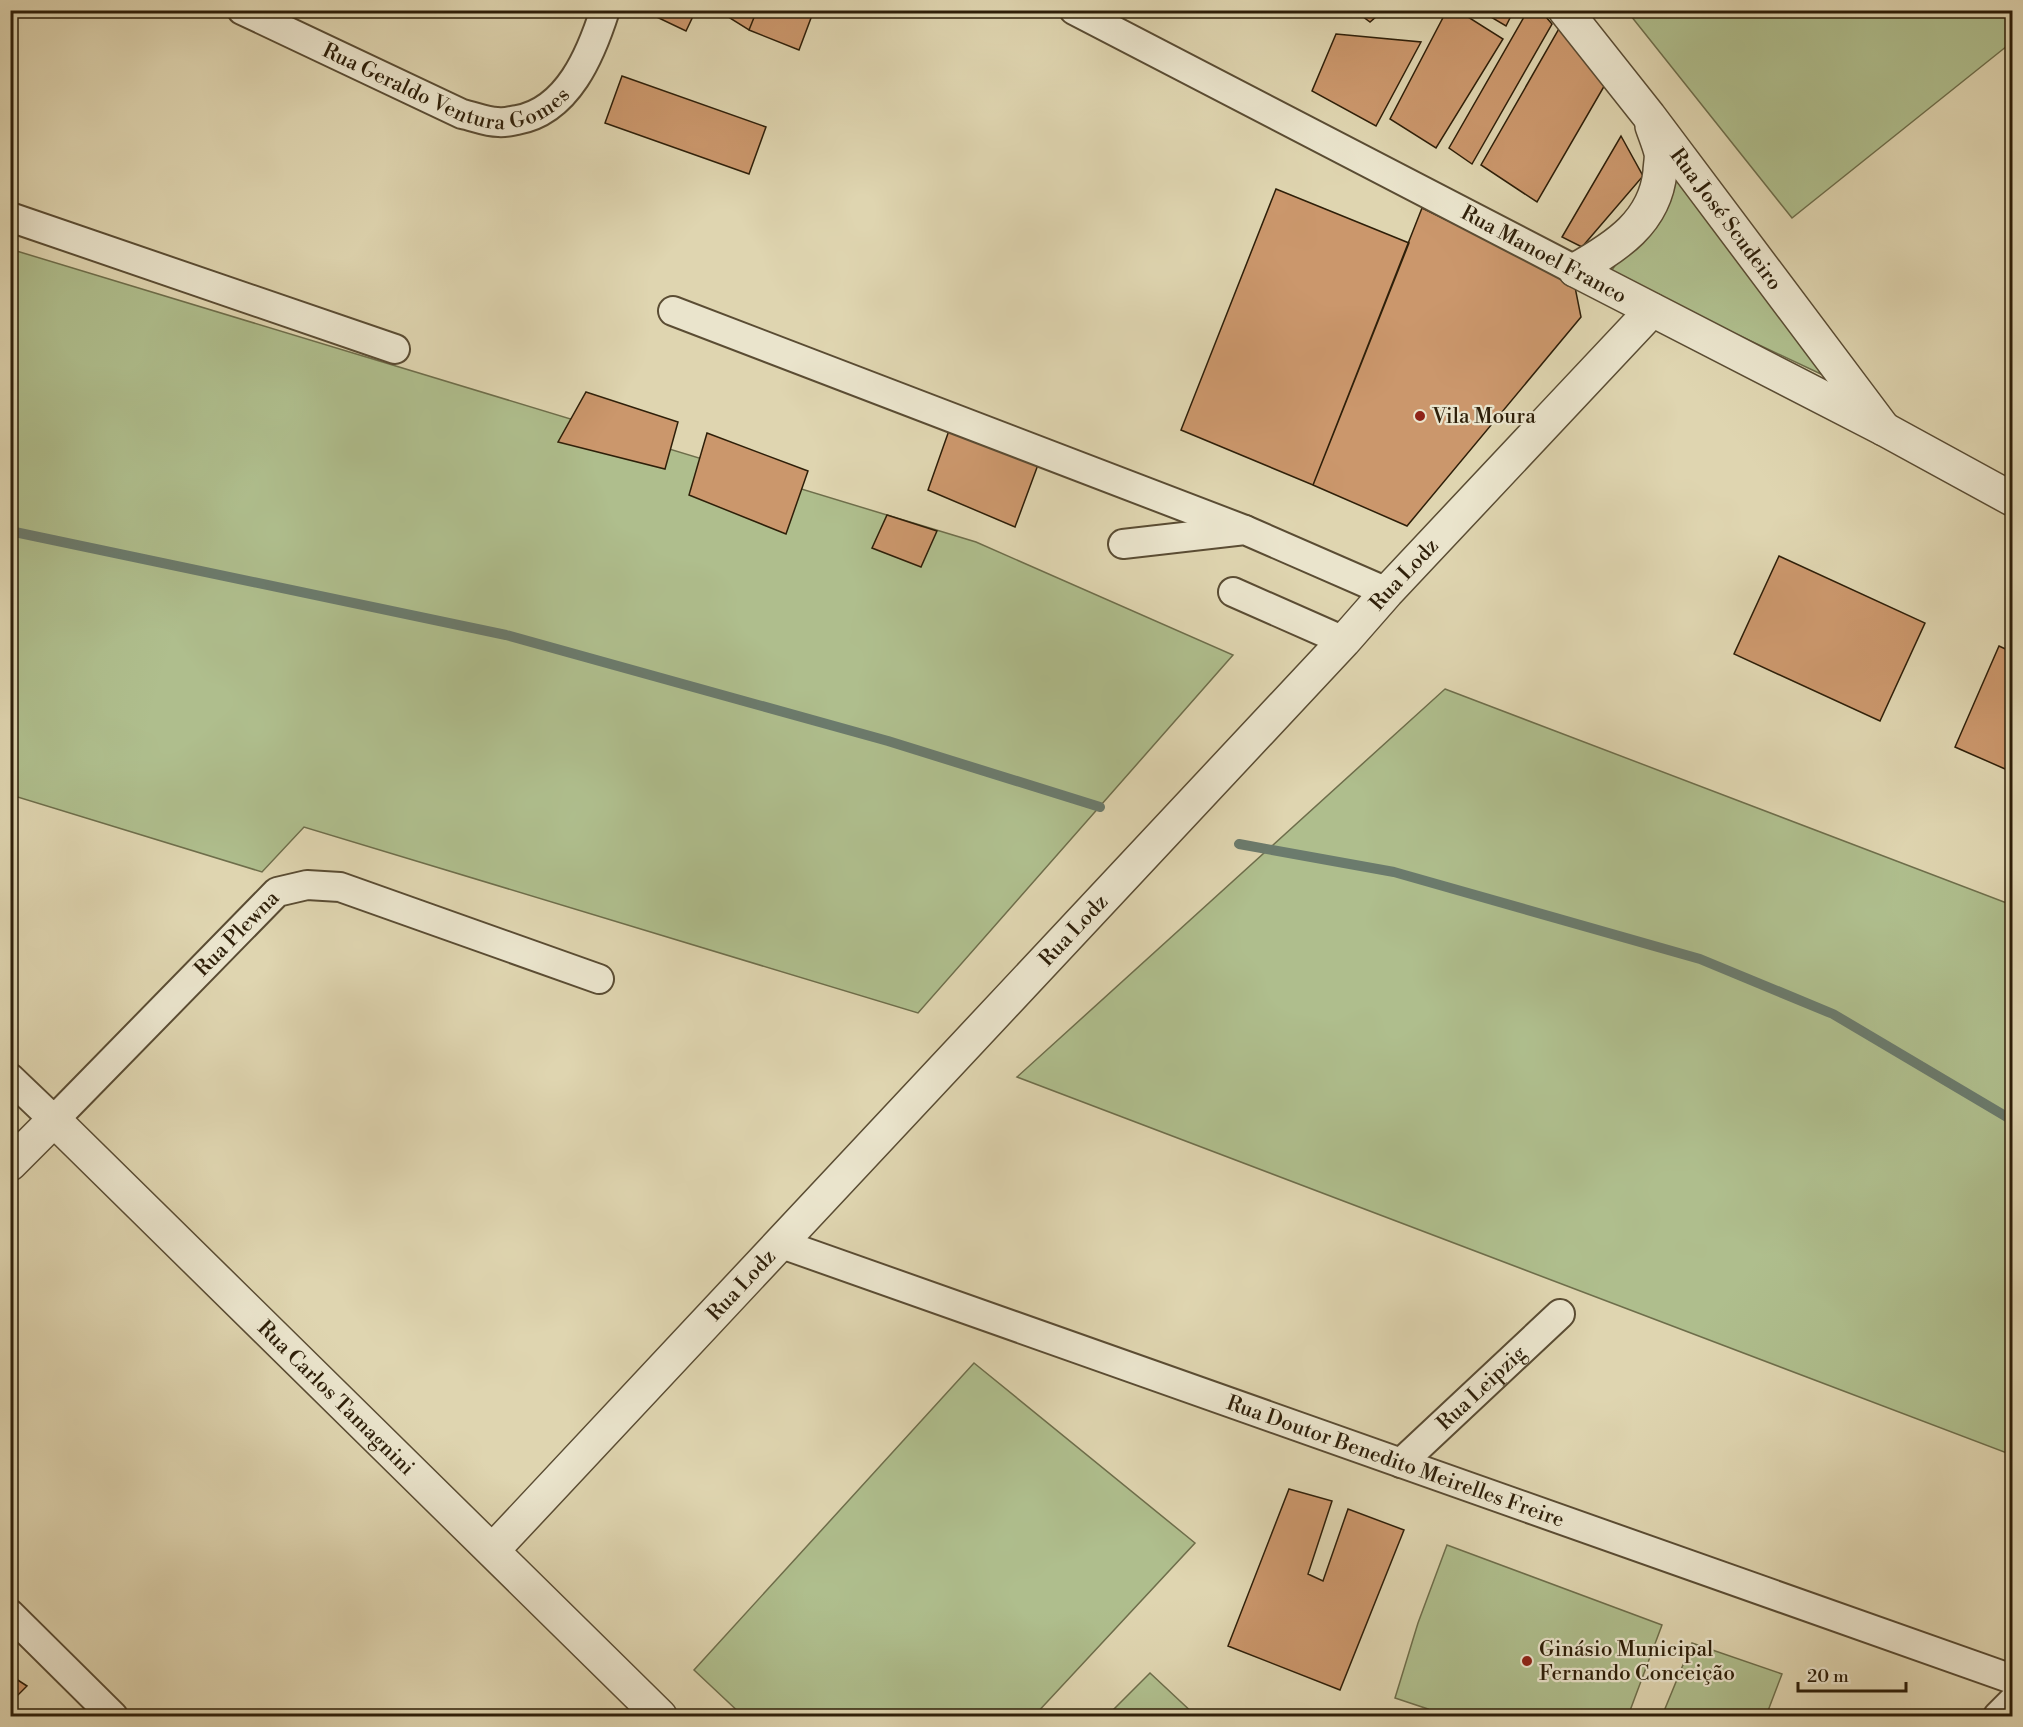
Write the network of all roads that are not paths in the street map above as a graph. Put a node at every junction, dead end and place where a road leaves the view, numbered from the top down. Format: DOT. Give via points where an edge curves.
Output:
graph roads {
  1 [pos="242,10"];
  2 [pos="605,10"];
  3 [pos="1565,10"];
  4 [pos="1080,12"];
  5 [pos="1649,116"];
  6 [pos="10,217"];
  7 [pos="1575,270"];
  8 [pos="1652,310"];
  9 [pos="673,311"];
  10 [pos="395,349"];
  11 [pos="1884,429"];
  12 [pos="2013,499"];
  13 [pos="1245,530"];
  14 [pos="1123,544"];
  15 [pos="1233,592"];
  16 [pos="1387,592"];
  17 [pos="1344,641"];
  18 [pos="599,979"];
  19 [pos="10,1078"];
  20 [pos="54,1120"];
  21 [pos="10,1164"];
  22 [pos="779,1244"];
  23 [pos="1560,1314"];
  24 [pos="1401,1463"];
  25 [pos="493,1550"];
  26 [pos="10,1614"];
  27 [pos="2013,1679"];
  28 [pos="2013,1702"];
  29 [pos="113,1716"];
  30 [pos="660,1716"];
  31 [pos="1998,1716"];
  1 -- 2 [label="street, Rua Geraldo Ventura Gomes" via="462,114 499,123 533,117 559,97 580,72"];
  3 -- 5 [label="street, Rua José Scudeiro"];
  4 -- 7 [label="street, Rua Manoel Franco"];
  5 -- 7 [label="street" via="1661,155 1658,185 1648,211 1605,253"];
  5 -- 11 [label="street, Rua José Scudeiro"];
  6 -- 10 [label="street"];
  7 -- 8 [label="street, Rua Manoel Franco"];
  8 -- 11 [label="street, Rua Manoel Franco"];
  8 -- 16 [label="street, Rua Lodz"];
  9 -- 13 [label="street"];
  11 -- 12 [label="street, Rua Manoel Franco"];
  13 -- 14 [label="street"];
  13 -- 16 [label="street"];
  15 -- 17 [label="street"];
  16 -- 17 [label="street, Rua Lodz"];
  17 -- 22 [label="street, Rua Lodz"];
  18 -- 20 [label="street, Rua Plewna" via="340,887 307,885 277,892"];
  19 -- 20 [label="street, Rua Carlos Tamagnini"];
  20 -- 21 [label="street, Rua Plewna"];
  20 -- 25 [label="street, Rua Carlos Tamagnini"];
  22 -- 24 [label="street, Rua Doutor Benedito Meirelles Freire"];
  22 -- 25 [label="street, Rua Lodz"];
  23 -- 24 [label="street, Rua Leipzig"];
  24 -- 27 [label="street, Rua Doutor Benedito Meirelles Freire"];
  25 -- 30 [label="street, Rua Carlos Tamagnini"];
  26 -- 29 [label="street"];
  28 -- 31 [label="street"];
}
